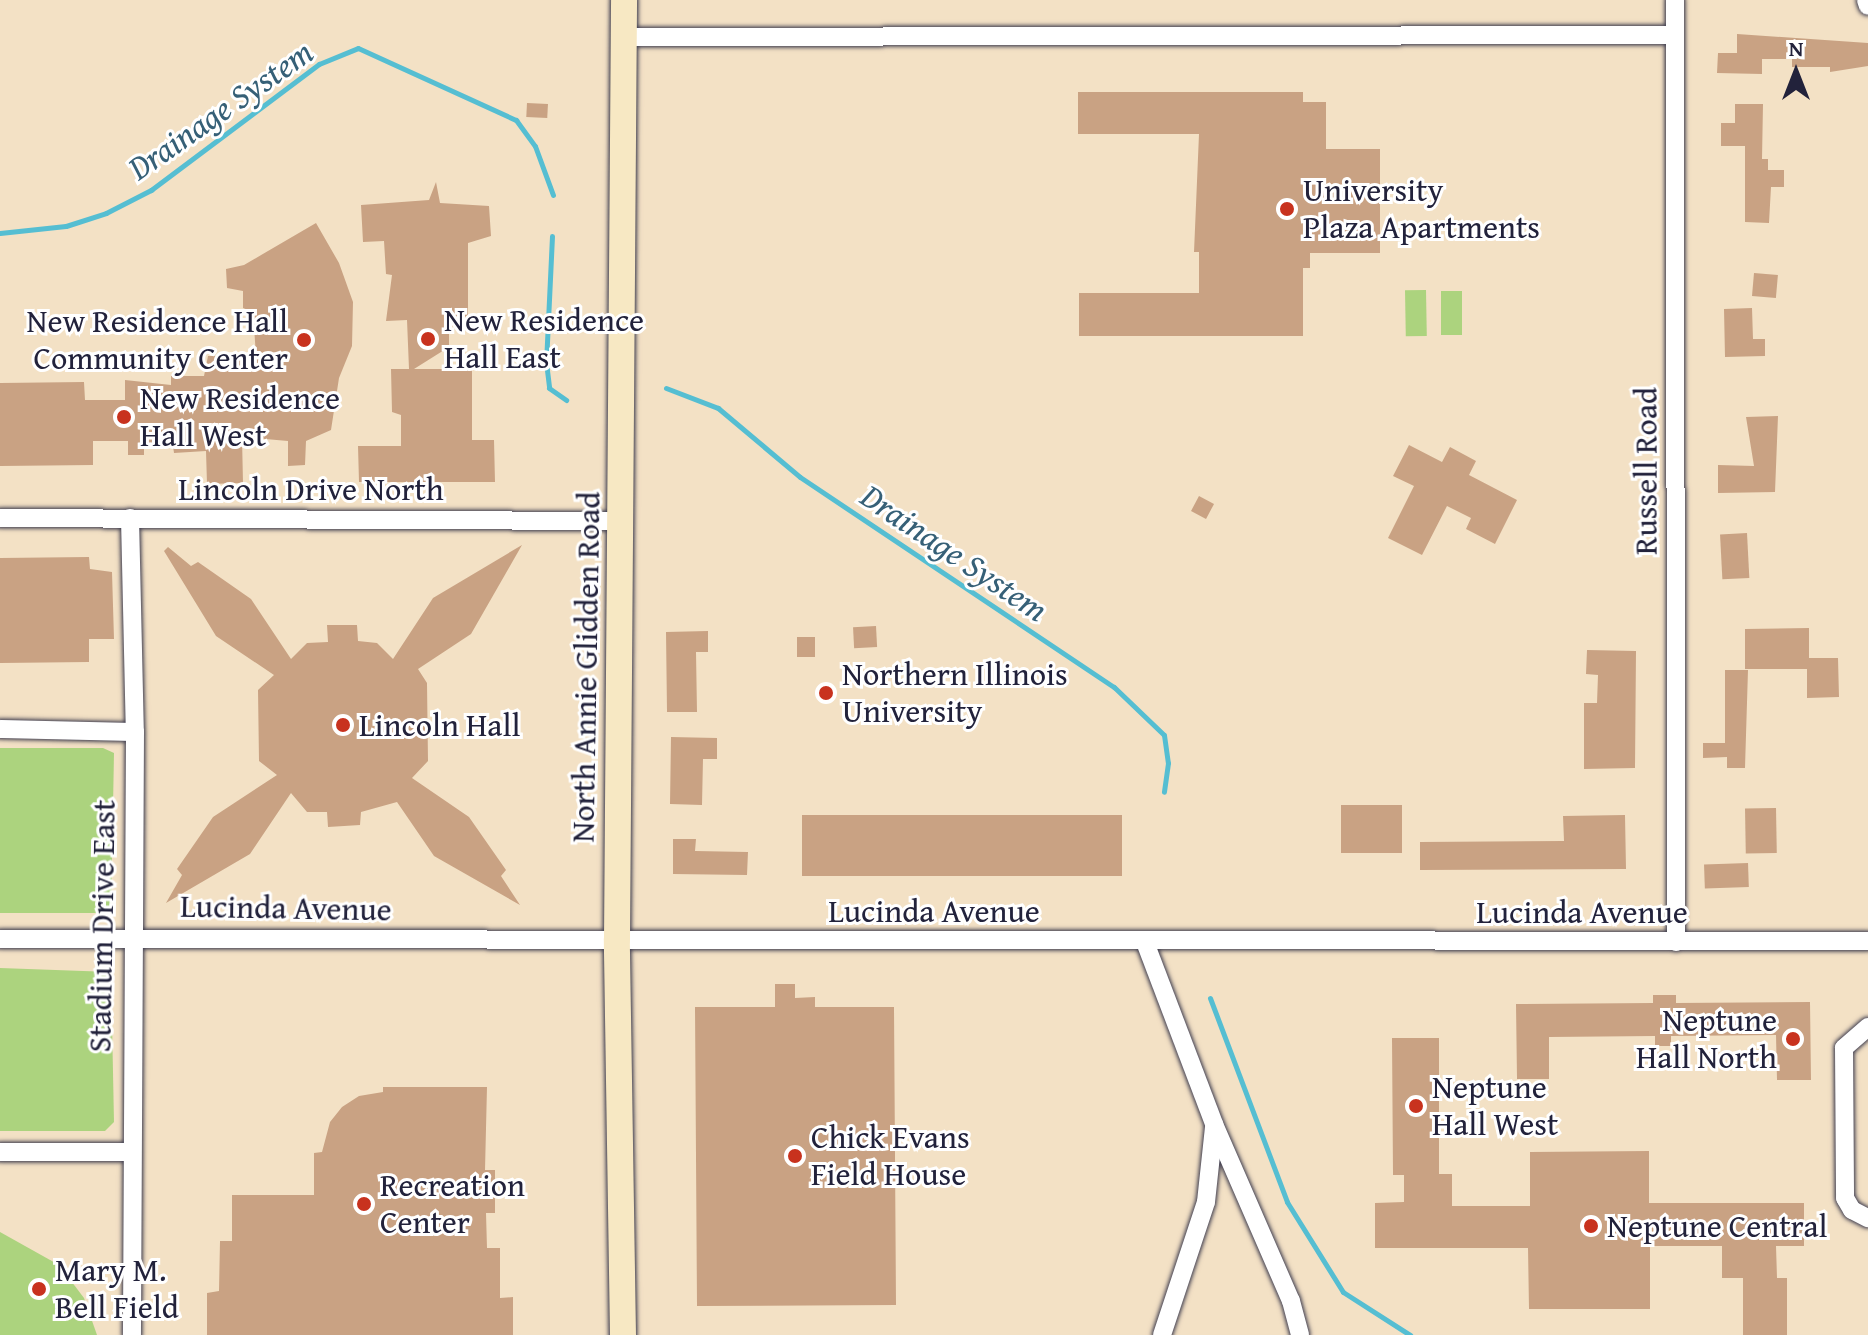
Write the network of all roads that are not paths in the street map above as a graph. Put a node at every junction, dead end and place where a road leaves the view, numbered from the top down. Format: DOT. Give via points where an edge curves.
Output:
graph roads {
  1 [pos="624,0"];
  2 [pos="1675,0"];
  3 [pos="1866,0"];
  4 [pos="1868,6"];
  5 [pos="1675,35"];
  6 [pos="624,37"];
  7 [pos="0,518"];
  8 [pos="130,518"];
  9 [pos="621,521"];
  10 [pos="0,729"];
  11 [pos="135,732"];
  12 [pos="134,938"];
  13 [pos="0,939"];
  14 [pos="617,939"];
  15 [pos="1868,941"];
  16 [pos="1145,942"];
  17 [pos="1676,942"];
  18 [pos="1868,1027"];
  19 [pos="1214,1124"];
  20 [pos="0,1152"];
  21 [pos="129,1152"];
  22 [pos="1868,1218"];
  23 [pos="132,1335"];
  24 [pos="623,1335"];
  25 [pos="1162,1335"];
  26 [pos="1300,1335"];
  1 -- 6 [label="main road, North Annie Glidden Road"];
  2 -- 5 [label="street, Russell Road"];
  3 -- 4 [label="street"];
  5 -- 6 [label="street"];
  5 -- 17 [label="street, Russell Road"];
  6 -- 9 [label="main road, North Annie Glidden Road"];
  7 -- 8 [label="street, Lincoln Drive North"];
  8 -- 9 [label="street, Lincoln Drive North"];
  8 -- 11 [label="street, Stadium Drive East"];
  9 -- 14 [label="main road, North Annie Glidden Road"];
  10 -- 11 [label="street"];
  11 -- 12 [label="street, Stadium Drive East"];
  12 -- 13 [label="street, Lucinda Avenue"];
  12 -- 14 [label="street, Lucinda Avenue"];
  12 -- 21 [label="street, Stadium Drive East"];
  14 -- 16 [label="street, Lucinda Avenue"];
  14 -- 24 [label="main road, North Annie Glidden Road"];
  15 -- 17 [label="street, Lucinda Avenue"];
  16 -- 17 [label="street, Lucinda Avenue"];
  16 -- 19 [label="street"];
  18 -- 22 [label="street" via="1844,1048 1845,1198 1852,1210"];
  19 -- 25 [label="street" via="1206,1202"];
  19 -- 26 [label="street" via="1276,1264"];
  20 -- 21 [label="street"];
  21 -- 23 [label="street, Stadium Drive East"];
}
